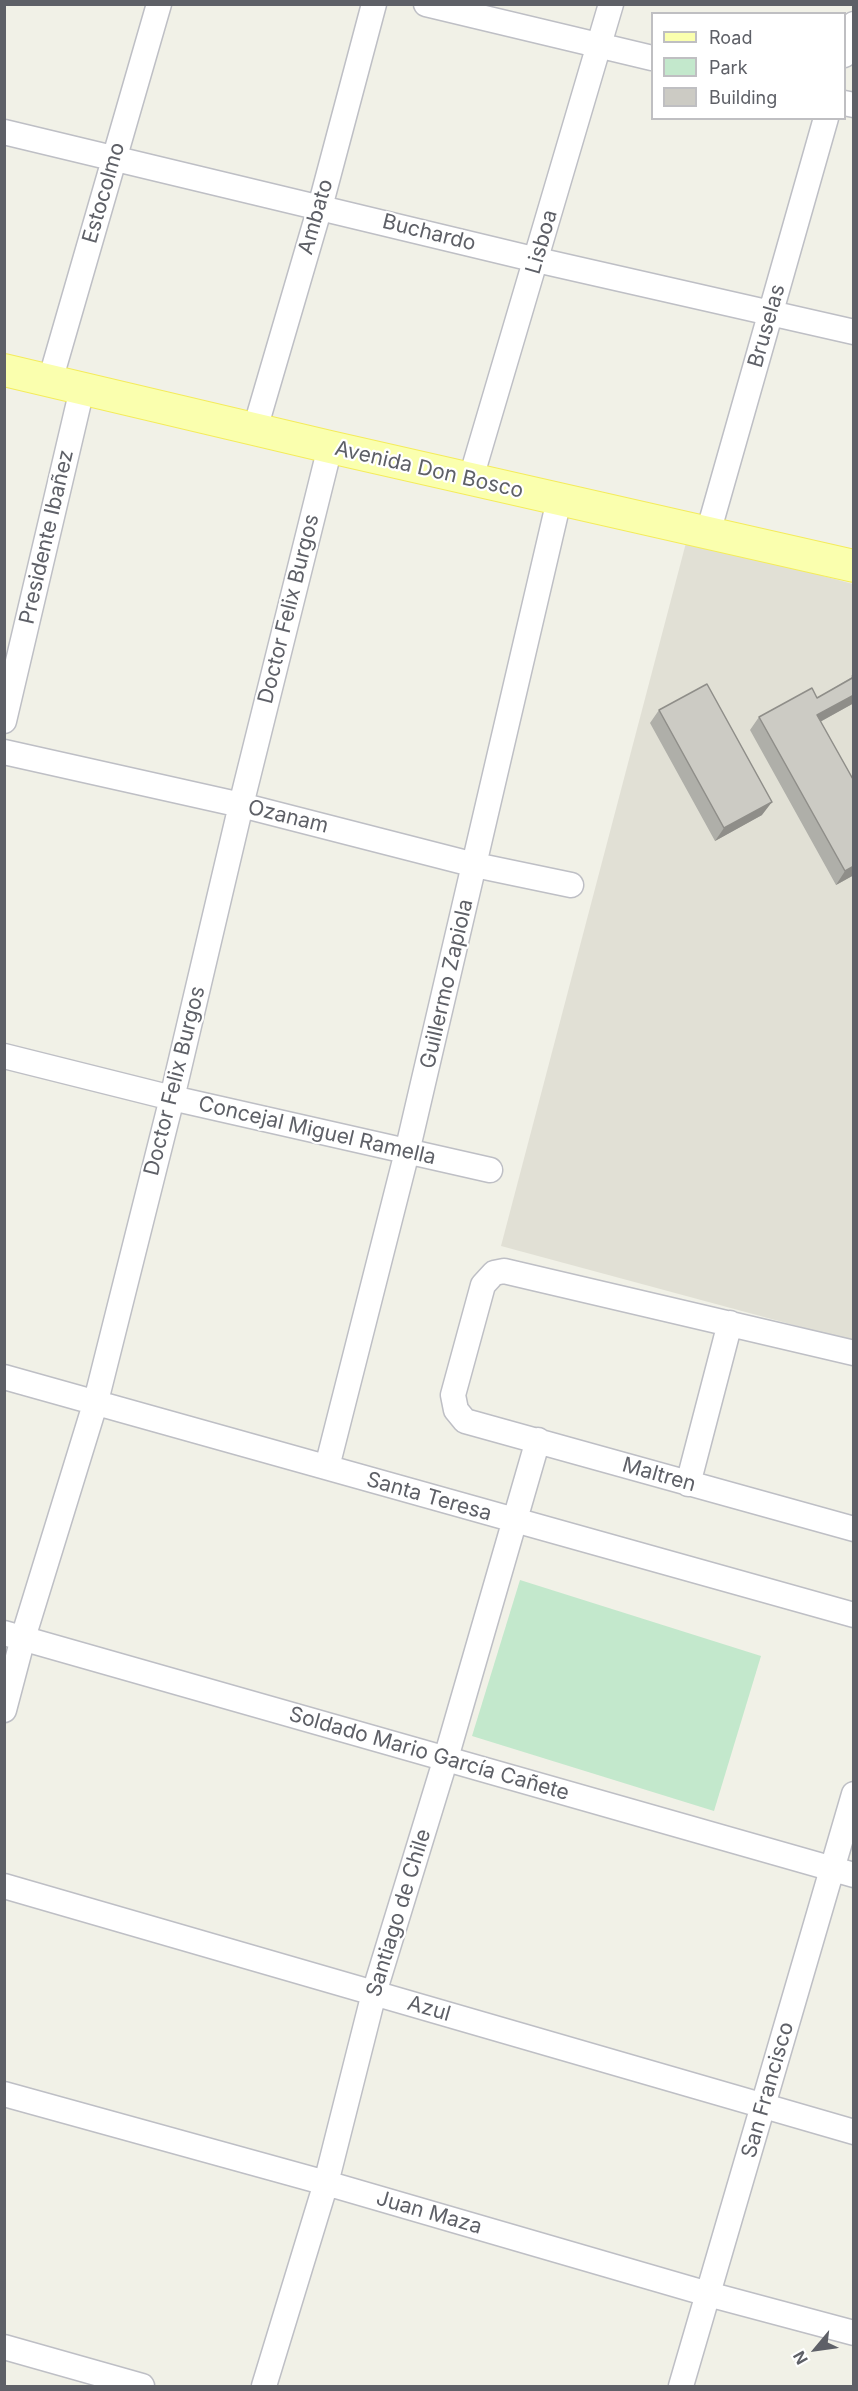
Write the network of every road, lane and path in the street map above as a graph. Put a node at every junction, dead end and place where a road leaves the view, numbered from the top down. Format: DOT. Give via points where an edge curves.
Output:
graph roads {
  1 [pos="159,4"];
  2 [pos="374,4"];
  3 [pos="426,4"];
  4 [pos="611,4"];
  5 [pos="854,24"];
  6 [pos="599,46"];
  7 [pos="846,49"];
  8 [pos="651,58"];
  9 [pos="825,120"];
  10 [pos="4,132"];
  11 [pos="115,157"];
  12 [pos="320,207"];
  13 [pos="537,260"];
  14 [pos="771,312"];
  15 [pos="854,332"];
  16 [pos="4,370"];
  17 [pos="50,381"];
  18 [pos="82,389"];
  19 [pos="255,429"];
  20 [pos="330,447"];
  21 [pos="471,478"];
  22 [pos="559,500"];
  23 [pos="708,533"];
  24 [pos="854,566"];
  25 [pos="4,721"];
  26 [pos="4,752"];
  27 [pos="241,805"];
  28 [pos="476,865"];
  29 [pos="571,885"];
  30 [pos="4,1056"];
  31 [pos="172,1098"];
  32 [pos="407,1152"];
  33 [pos="490,1170"];
  34 [pos="730,1323"];
  35 [pos="854,1353"];
  36 [pos="4,1377"];
  37 [pos="96,1401"];
  38 [pos="538,1440"];
  39 [pos="327,1467"];
  40 [pos="688,1484"];
  41 [pos="516,1522"];
  42 [pos="854,1528"];
  43 [pos="854,1616"];
  44 [pos="14,1635"];
  45 [pos="4,1710"];
  46 [pos="446,1758"];
  47 [pos="854,1794"];
  48 [pos="843,1873"];
  49 [pos="4,1886"];
  50 [pos="374,1993"];
  51 [pos="4,2094"];
  52 [pos="764,2105"];
  53 [pos="854,2132"];
  54 [pos="326,2183"];
  55 [pos="708,2294"];
  56 [pos="854,2333"];
  57 [pos="4,2347"];
  58 [pos="142,2386"];
  59 [pos="264,2386"];
  60 [pos="681,2386"];
  1 -- 11 [label="street, Estocolmo"];
  2 -- 12 [label="street, Ambato"];
  3 -- 6 [label="street"];
  4 -- 6 [label="street, Lisboa"];
  5 -- 7 [label="street"];
  6 -- 8 [label="street"];
  6 -- 13 [label="street, Lisboa"];
  9 -- 14 [label="street, Bruselas"];
  10 -- 11 [label="street, Buchardo"];
  11 -- 12 [label="street, Buchardo"];
  11 -- 17 [label="street, Estocolmo"];
  12 -- 13 [label="street, Buchardo"];
  12 -- 19 [label="street, Ambato"];
  13 -- 14 [label="street, Buchardo"];
  13 -- 21 [label="street, Lisboa"];
  14 -- 15 [label="street, Buchardo"];
  14 -- 23 [label="street, Bruselas"];
  16 -- 17 [label="main road, Avenida Don Bosco"];
  17 -- 18 [label="main road, Avenida Don Bosco"];
  18 -- 19 [label="main road, Avenida Don Bosco"];
  18 -- 25 [label="street, Presidente Ibañez"];
  19 -- 20 [label="main road, Avenida Don Bosco"];
  20 -- 21 [label="main road, Avenida Don Bosco"];
  20 -- 27 [label="street, Doctor Felix Burgos"];
  21 -- 22 [label="main road, Avenida Don Bosco"];
  22 -- 23 [label="main road, Avenida Don Bosco"];
  22 -- 28 [label="street, Guillermo Zapiola"];
  23 -- 24 [label="main road, Avenida Don Bosco"];
  26 -- 27 [label="street, Ozanam"];
  27 -- 28 [label="street, Ozanam"];
  27 -- 31 [label="street, Doctor Felix Burgos"];
  28 -- 29 [label="street, Ozanam"];
  28 -- 32 [label="street, Guillermo Zapiola"];
  30 -- 31 [label="street, Concejal Miguel Ramella"];
  31 -- 32 [label="street, Concejal Miguel Ramella"];
  31 -- 37 [label="street, Doctor Felix Burgos"];
  32 -- 33 [label="street, Concejal Miguel Ramella"];
  32 -- 39 [label="street, Guillermo Zapiola"];
  34 -- 35 [label="street"];
  34 -- 38 [label="street, Maltren" via="516,1272 494,1274 483,1285 453,1395 456,1410 465,1421"];
  34 -- 40 [label="street"];
  36 -- 37 [label="street, Santa Teresa"];
  37 -- 39 [label="street, Santa Teresa"];
  37 -- 44 [label="street, Doctor Felix Burgos"];
  38 -- 40 [label="street, Maltren"];
  38 -- 41 [label="street, Santiago de Chile"];
  39 -- 41 [label="street, Santa Teresa"];
  40 -- 42 [label="street, Maltren"];
  41 -- 43 [label="street, Santa Teresa"];
  41 -- 46 [label="street, Santiago de Chile"];
  44 -- 45 [label="street, Doctor Felix Burgos"];
  44 -- 46 [label="street, Soldado Mario García Cañete"];
  46 -- 48 [label="street, Soldado Mario García Cañete"];
  46 -- 50 [label="street, Santiago de Chile"];
  47 -- 48 [label="street, San Francisco"];
  48 -- 52 [label="street, San Francisco"];
  49 -- 50 [label="street, Azul"];
  50 -- 52 [label="street, Azul"];
  50 -- 54 [label="street, Santiago de Chile"];
  51 -- 54 [label="street, Juan Maza"];
  52 -- 53 [label="street, Azul"];
  52 -- 55 [label="street, San Francisco"];
  54 -- 55 [label="street, Juan Maza"];
  54 -- 59 [label="street, Santiago de Chile"];
  55 -- 56 [label="street, Juan Maza"];
  55 -- 60 [label="street, San Francisco"];
  57 -- 58 [label="street"];
}
